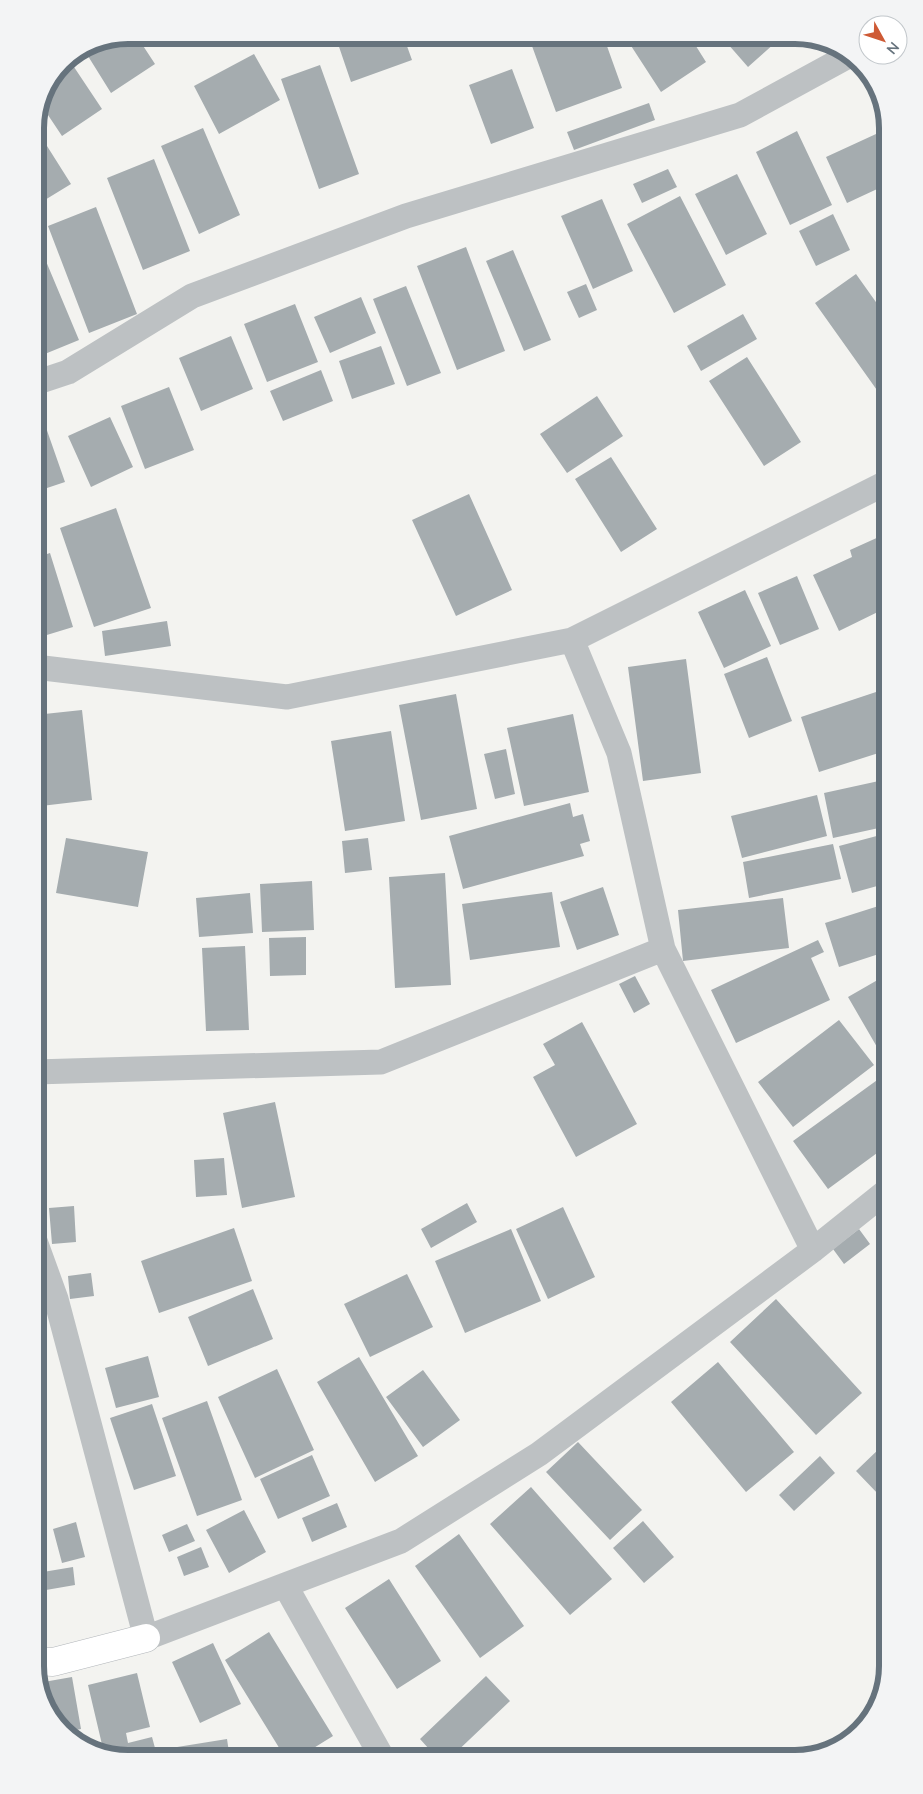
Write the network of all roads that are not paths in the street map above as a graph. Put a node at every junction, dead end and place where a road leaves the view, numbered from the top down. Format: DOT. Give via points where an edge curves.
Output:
graph roads {
  1 [pos="843,59"];
  2 [pos="44,380"];
  3 [pos="879,486"];
  4 [pos="572,640"];
  5 [pos="44,668"];
  6 [pos="662,949"];
  7 [pos="44,1072"];
  8 [pos="879,1197"];
  9 [pos="813,1250"];
  10 [pos="44,1266"];
  11 [pos="284,1585"];
  12 [pos="146,1638"];
  13 [pos="44,1662"];
  14 [pos="378,1750"];
  1 -- 2 [label="street" via="740,115 406,216 192,296 68,372"];
  3 -- 4 [label="street"];
  4 -- 5 [label="street" via="287,697"];
  4 -- 6 [label="street" via="619,753"];
  6 -- 7 [label="street" via="381,1062"];
  6 -- 9 [label="street"];
  8 -- 9 [label="street"];
  9 -- 11 [label="street" via="539,1454 400,1541"];
  10 -- 12 [label="street" via="56,1300"];
  11 -- 12 [label="street"];
  11 -- 14 [label="street"];
  12 -- 13 [label="street"];
}
